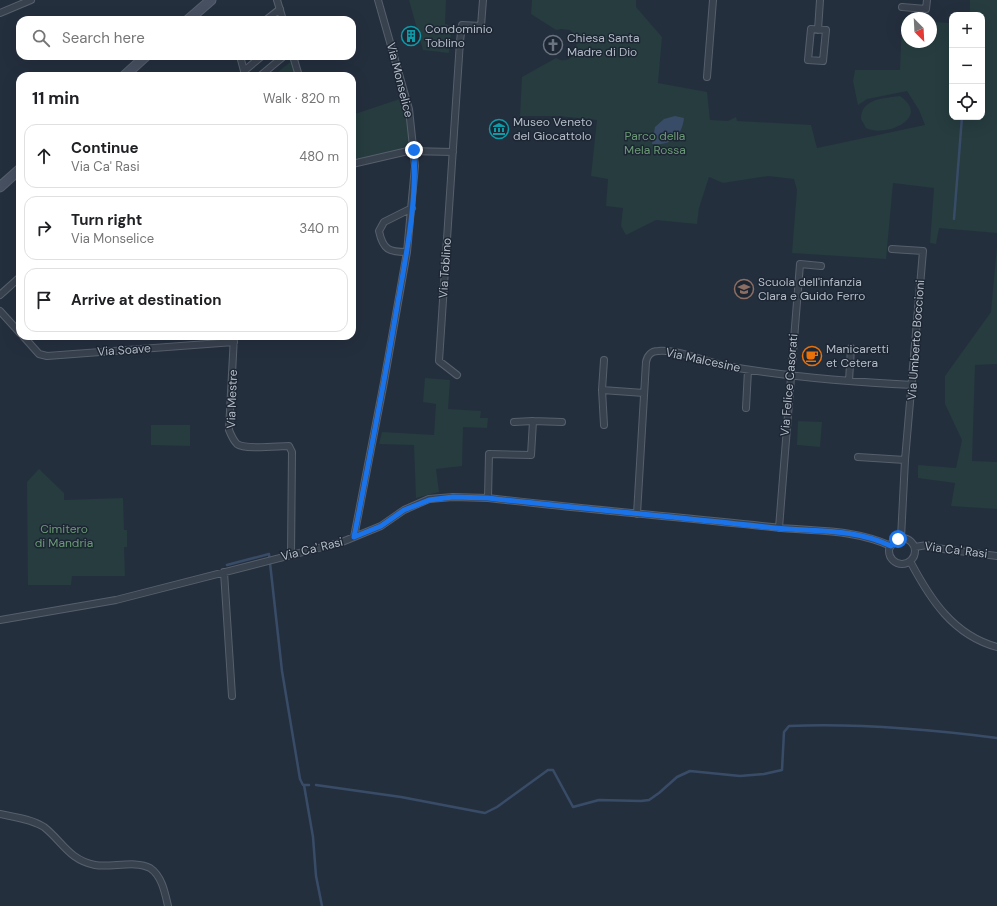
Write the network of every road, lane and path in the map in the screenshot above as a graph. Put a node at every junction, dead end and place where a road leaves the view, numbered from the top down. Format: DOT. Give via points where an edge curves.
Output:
graph roads {
  1 [pos="31,0"];
  2 [pos="277,0"];
  3 [pos="378,0"];
  4 [pos="483,0"];
  5 [pos="713,0"];
  6 [pos="820,0"];
  7 [pos="927,0"];
  8 [pos="204,2"];
  9 [pos="902,7"];
  10 [pos="280,9"];
  11 [pos="0,13"];
  12 [pos="192,16"];
  13 [pos="271,16"];
  14 [pos="282,16"];
  15 [pos="818,30"];
  16 [pos="142,60"];
  17 [pos="241,60"];
  18 [pos="258,60"];
  19 [pos="279,60"];
  20 [pos="294,60"];
  21 [pos="128,72"];
  22 [pos="244,72"];
  23 [pos="247,72"];
  24 [pos="265,72"];
  25 [pos="298,72"];
  26 [pos="706,77"];
  27 [pos="414,150"];
  28 [pos="453,152"];
  29 [pos="356,163"];
  30 [pos="16,173"];
  31 [pos="0,187"];
  32 [pos="412,208"];
  33 [pos="892,249"];
  34 [pos="407,252"];
  35 [pos="821,266"];
  36 [pos="16,281"];
  37 [pos="0,295"];
  38 [pos="0,311"];
  39 [pos="16,329"];
  40 [pos="27,340"];
  41 [pos="223,340"];
  42 [pos="234,340"];
  43 [pos="851,348"];
  44 [pos="604,360"];
  45 [pos="748,370"];
  46 [pos="457,375"];
  47 [pos="790,375"];
  48 [pos="849,381"];
  49 [pos="913,385"];
  50 [pos="602,390"];
  51 [pos="644,393"];
  52 [pos="746,408"];
  53 [pos="533,421"];
  54 [pos="514,422"];
  55 [pos="562,422"];
  56 [pos="604,425"];
  57 [pos="858,457"];
  58 [pos="905,460"];
  59 [pos="488,498"];
  60 [pos="637,514"];
  61 [pos="779,528"];
  62 [pos="354,537"];
  63 [pos="901,538"];
  64 [pos="891,546"];
  65 [pos="915,547"];
  66 [pos="291,554"];
  67 [pos="997,556"];
  68 [pos="910,561"];
  69 [pos="224,572"];
  70 [pos="0,620"];
  71 [pos="997,647"];
  72 [pos="232,696"];
  73 [pos="0,814"];
  74 [pos="168,906"];
  1 -- 11 [label="street"];
  2 -- 10 [label="street"];
  3 -- 27 [label="street, Via Monselice" via="409,109"];
  4 -- 28 [label="street, Via Toblino" via="481,26 462,25"];
  5 -- 26 [label="street"];
  6 -- 15 [label="street"];
  7 -- 9 [label="street" via="926,9"];
  8 -- 12 [label="street"];
  10 -- 13 [label="street"];
  10 -- 14 [label="street"];
  15 -- 15 [label="street" via="826,30 823,61 808,60 811,29"];
  16 -- 21 [label="street"];
  17 -- 22 [label="street"];
  18 -- 23 [label="street"];
  19 -- 24 [label="street"];
  20 -- 25 [label="street"];
  27 -- 28 [label="street"];
  27 -- 29 [label="street"];
  27 -- 32 [label="street, Via Monselice"];
  28 -- 46 [label="street, Via Toblino" via="438,361"];
  30 -- 31 [label="street"];
  32 -- 34 [label="street, Via Monselice"];
  32 -- 34 [label="street" via="384,222 379,231 387,250"];
  33 -- 49 [label="street, Via Umberto Boccioni" via="923,252"];
  34 -- 62 [label="street, Via Monselice"];
  35 -- 47 [label="street, Via Felice Casorati" via="800,264"];
  36 -- 37 [label="street"];
  38 -- 39 [label="street"];
  40 -- 41 [label="street, Via Soave" via="39,354 47,356"];
  42 -- 66 [label="street, Via Mestre" via="229,430 238,445 289,446 292,452"];
  43 -- 48 [label="street"];
  44 -- 50 [label="street"];
  45 -- 47 [label="street, Via Malcesine"];
  45 -- 51 [label="street, Via Malcesine" via="671,352 652,352 647,358"];
  45 -- 52 [label="street, Via Malcesine"];
  47 -- 48 [label="street, Via Malcesine"];
  47 -- 61 [label="street, Via Felice Casorati"];
  48 -- 49 [label="street, Via Malcesine"];
  49 -- 58 [label="street, Via Umberto Boccioni"];
  50 -- 51 [label="street"];
  50 -- 56 [label="street"];
  51 -- 60 [label="street, Via Malcesine"];
  53 -- 54 [label="street"];
  53 -- 55 [label="street"];
  53 -- 59 [label="street" via="531,455 489,454"];
  57 -- 58 [label="street"];
  58 -- 63 [label="street, Via Umberto Boccioni"];
  59 -- 60 [label="street, Via Ca' Rasi"];
  59 -- 62 [label="street, Via Ca' Rasi" via="453,497 429,500 404,510 381,526"];
  60 -- 61 [label="street, Via Ca' Rasi"];
  61 -- 64 [label="street, Via Ca' Rasi" via="858,534"];
  62 -- 66 [label="street, Via Ca' Rasi"];
  63 -- 64 [label="street"];
  63 -- 65 [label="street, Via Ca' Rasi" via="908,539"];
  64 -- 68 [label="street, Via Ca' Rasi" via="890,554 894,561 902,564"];
  65 -- 67 [label="street, Via Ca' Rasi" via="927,545"];
  65 -- 68 [label="street, Via Ca' Rasi"];
  66 -- 69 [label="street, Via Ca' Rasi"];
  68 -- 71 [label="street, Via Ca' Rasi" via="933,600 951,622 982,643"];
  69 -- 70 [label="street, Via Ca' Rasi" via="116,600"];
  69 -- 72 [label="street"];
  73 -- 74 [label="street" via="44,827 65,849 80,860 96,865 132,865 149,868 164,887"];
}
